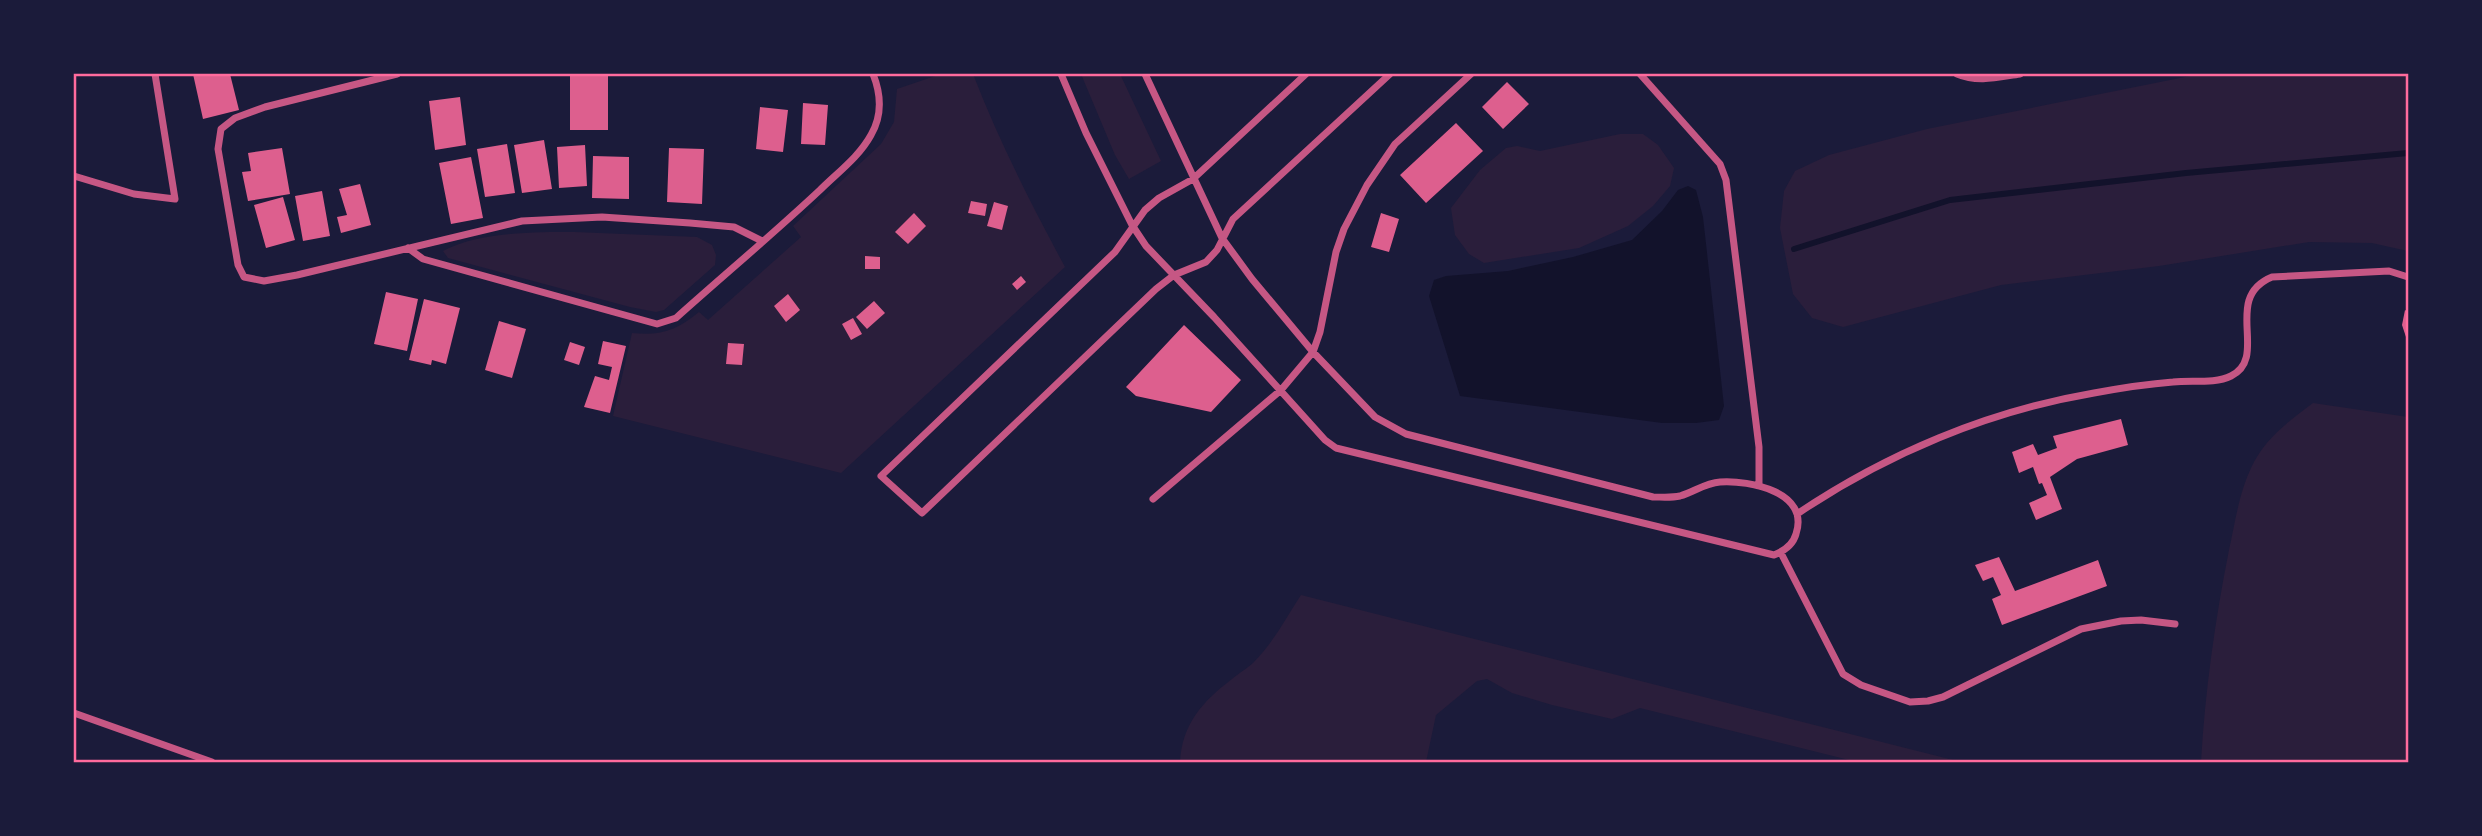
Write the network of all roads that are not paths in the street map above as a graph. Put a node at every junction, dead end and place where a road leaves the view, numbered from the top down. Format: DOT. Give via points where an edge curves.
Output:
graph roads {
  1 [pos="155,74"];
  2 [pos="397,74"];
  3 [pos="873,74"];
  4 [pos="1061,74"];
  5 [pos="1145,74"];
  6 [pos="1306,74"];
  7 [pos="1390,74"];
  8 [pos="1471,74"];
  9 [pos="1640,74"];
  10 [pos="1957,74"];
  11 [pos="2021,74"];
  12 [pos="74,176"];
  13 [pos="1193,179"];
  14 [pos="1132,225"];
  15 [pos="1222,238"];
  16 [pos="762,241"];
  17 [pos="408,248"];
  18 [pos="1174,275"];
  19 [pos="2409,277"];
  20 [pos="1314,352"];
  21 [pos="1281,390"];
  22 [pos="1759,486"];
  23 [pos="1153,499"];
  24 [pos="1797,514"];
  25 [pos="1781,552"];
  26 [pos="2175,624"];
  27 [pos="74,713"];
  28 [pos="212,762"];
  1 -- 12 [label="street" via="175,198 134,194"];
  2 -- 17 [label="street" via="235,118 221,129 218,149 244,277 264,281"];
  3 -- 16 [label="street" via="880,108 872,134 858,153"];
  4 -- 14 [label="street"];
  5 -- 13 [label="street"];
  6 -- 13 [label="street"];
  7 -- 15 [label="street" via="1233,219"];
  8 -- 20 [label="street" via="1395,144 1367,185 1336,252"];
  9 -- 22 [label="street" via="1720,164 1727,180 1759,447"];
  10 -- 11 [label="street" via="1972,79"];
  13 -- 14 [label="street" via="1159,198"];
  13 -- 15 [label="street"];
  14 -- 18 [label="street"];
  14 -- 18 [label="street" via="1115,252 881,476 922,513"];
  15 -- 18 [label="street" via="1206,262"];
  15 -- 20 [label="street"];
  16 -- 17 [label="street" via="734,227 602,217 522,221"];
  16 -- 17 [label="street" via="676,318 657,324 423,259"];
  18 -- 21 [label="street"];
  19 -- 24 [label="street" via="2389,271 2272,277 2249,297 2247,354 2232,375 2100,392 2002,416 1901,455"];
  20 -- 21 [label="street"];
  20 -- 22 [label="street" via="1375,417 1406,434 1653,497 1680,496 1719,482"];
  21 -- 23 [label="street"];
  21 -- 25 [label="street" via="1336,447 1774,555"];
  22 -- 24 [label="street" via="1785,497"];
  24 -- 25 [label="street" via="1796,535"];
  25 -- 26 [label="street" via="1843,674 1910,702 1943,697 2081,629 2121,621"];
  27 -- 28 [label="street"];
}
